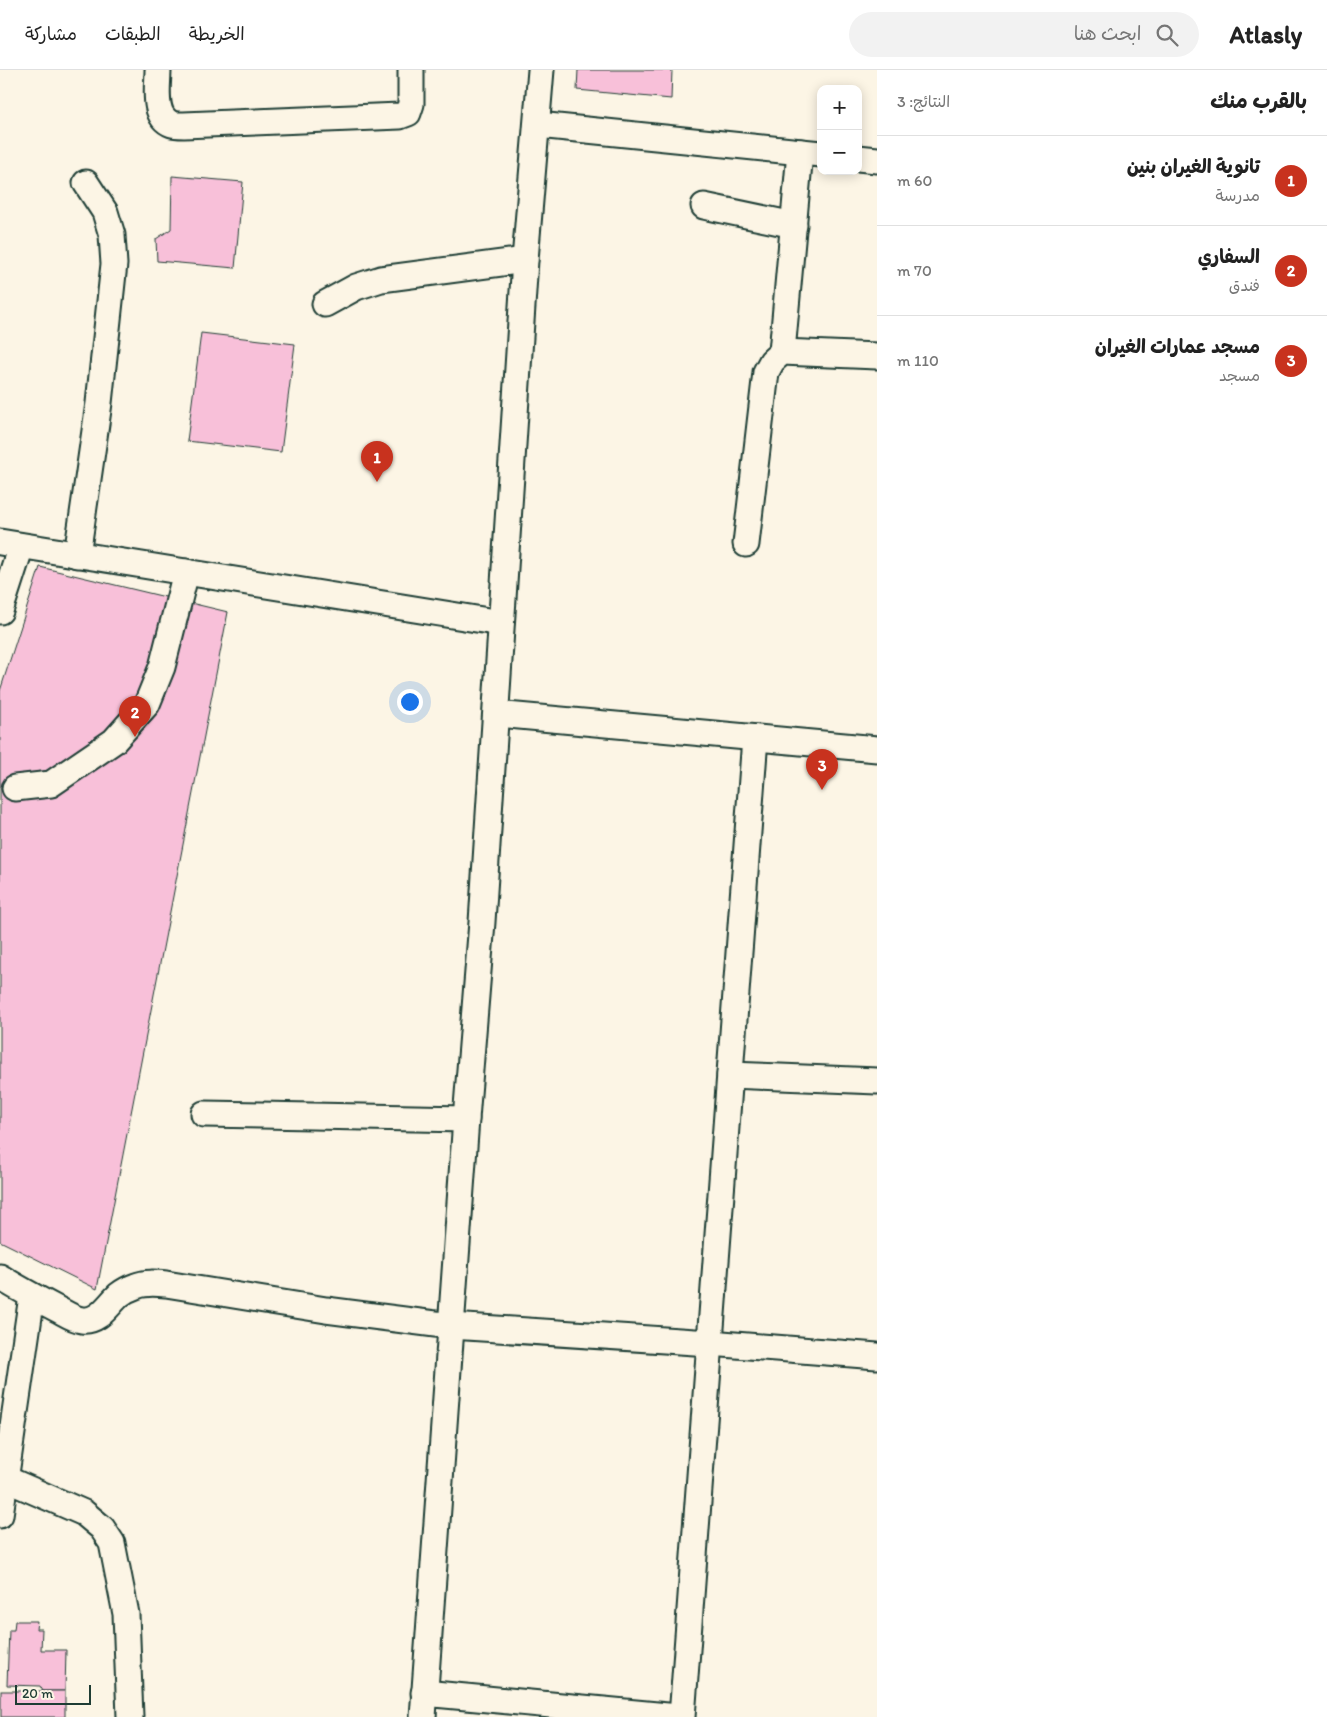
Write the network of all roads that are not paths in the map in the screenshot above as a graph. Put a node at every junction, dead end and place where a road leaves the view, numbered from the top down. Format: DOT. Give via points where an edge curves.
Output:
graph roads {
  1 [pos="158,70"];
  2 [pos="411,70"];
  3 [pos="542,70"];
  4 [pos="538,125"];
  5 [pos="811,153"];
  6 [pos="862,158"];
  7 [pos="877,160"];
  8 [pos="86,183"];
  9 [pos="704,206"];
  10 [pos="794,225"];
  11 [pos="525,260"];
  12 [pos="325,304"];
  13 [pos="782,352"];
  14 [pos="877,356"];
  15 [pos="10,544"];
  16 [pos="746,544"];
  17 [pos="77,555"];
  18 [pos="186,572"];
  19 [pos="0,612"];
  20 [pos="501,623"];
  21 [pos="497,714"];
  22 [pos="755,738"];
  23 [pos="877,750"];
  24 [pos="15,788"];
  25 [pos="730,1075"];
  26 [pos="877,1081"];
  27 [pos="204,1114"];
  28 [pos="466,1119"];
  29 [pos="0,1277"];
  30 [pos="32,1296"];
  31 [pos="452,1326"];
  32 [pos="710,1343"];
  33 [pos="877,1356"];
  34 [pos="6,1479"];
  35 [pos="0,1515"];
  36 [pos="423,1705"];
  37 [pos="130,1717"];
  38 [pos="678,1717"];
  39 [pos="682,1717"];
  1 -- 2 [label="street" via="159,112 172,124 184,125 400,116 408,113 411,104"];
  3 -- 4 [label="street"];
  4 -- 5 [label="street"];
  4 -- 11 [label="street"];
  5 -- 10 [label="street"];
  6 -- 7 [label="street"];
  8 -- 17 [label="street" via="105,212 112,236 114,264 99,403"];
  9 -- 10 [label="street"];
  10 -- 13 [label="street"];
  11 -- 12 [label="street" via="381,279 356,287"];
  11 -- 20 [label="street"];
  13 -- 14 [label="street"];
  13 -- 16 [label="street" via="766,372"];
  15 -- 17 [label="street"];
  15 -- 19 [label="street"];
  17 -- 18 [label="street"];
  18 -- 20 [label="street"];
  18 -- 24 [label="street" via="162,667 147,704 114,741 51,784"];
  20 -- 21 [label="street"];
  21 -- 22 [label="street"];
  21 -- 28 [label="street"];
  22 -- 23 [label="street"];
  22 -- 25 [label="street"];
  25 -- 26 [label="street"];
  25 -- 32 [label="street"];
  27 -- 28 [label="street"];
  28 -- 31 [label="street"];
  29 -- 30 [label="street"];
  30 -- 31 [label="street" via="74,1318 91,1320 100,1316 128,1289 151,1283 166,1284"];
  30 -- 34 [label="street"];
  31 -- 32 [label="street"];
  31 -- 36 [label="street"];
  32 -- 33 [label="street"];
  32 -- 39 [label="street"];
  34 -- 35 [label="street"];
  34 -- 37 [label="street" via="84,1513 102,1528 112,1542 126,1614"];
  36 -- 38 [label="street"];
}
